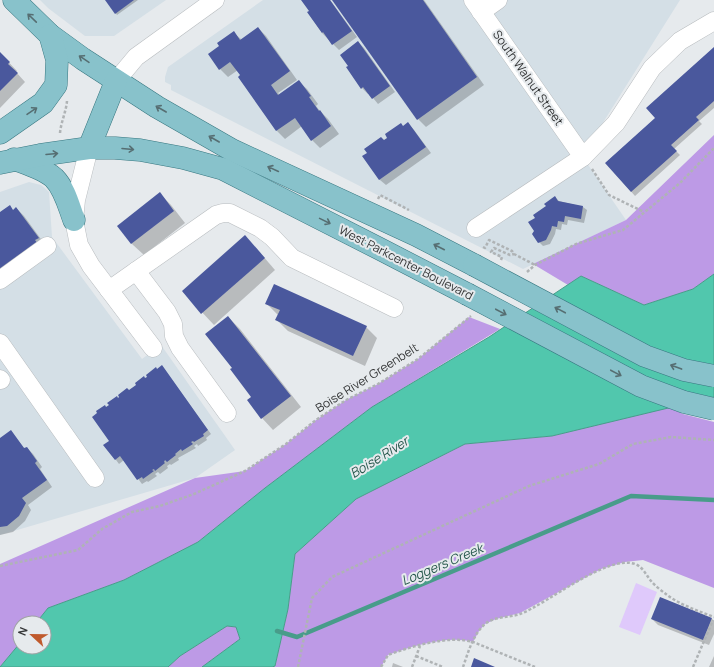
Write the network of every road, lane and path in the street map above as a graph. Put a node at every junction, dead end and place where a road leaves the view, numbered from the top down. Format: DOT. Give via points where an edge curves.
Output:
graph roads {
  1 [pos="14,0"];
  2 [pos="215,0"];
  3 [pos="498,0"];
  4 [pos="477,6"];
  5 [pos="714,21"];
  6 [pos="50,36"];
  7 [pos="116,80"];
  8 [pos="0,133"];
  9 [pos="89,148"];
  10 [pos="714,148"];
  11 [pos="583,157"];
  12 [pos="7,161"];
  13 [pos="377,201"];
  14 [pos="644,212"];
  15 [pos="415,213"];
  16 [pos="74,220"];
  17 [pos="47,246"];
  18 [pos="476,246"];
  19 [pos="514,254"];
  20 [pos="502,257"];
  21 [pos="535,265"];
  22 [pos="136,271"];
  23 [pos="524,274"];
  24 [pos="0,280"];
  25 [pos="108,290"];
  26 [pos="471,304"];
  27 [pos="394,308"];
  28 [pos="0,343"];
  29 [pos="152,348"];
  30 [pos="714,376"];
  31 [pos="714,409"];
  32 [pos="227,413"];
  33 [pos="714,440"];
  34 [pos="95,478"];
  35 [pos="0,566"];
  36 [pos="713,618"];
  37 [pos="473,642"];
  38 [pos="420,646"];
  39 [pos="416,656"];
  40 [pos="298,667"];
  41 [pos="381,667"];
  42 [pos="412,667"];
  43 [pos="443,667"];
  44 [pos="463,667"];
  45 [pos="535,667"];
  46 [pos="693,667"];
  6 -- 1 [label="main road, one-way"];
  2 -- 7 [label="street" via="136,57"];
  3 -- 4 [label="street"];
  4 -- 11 [label="street, South Walnut Street"];
  5 -- 11 [label="street" via="680,41 652,68 616,123"];
  7 -- 6 [label="main road, one-way"];
  8 -- 6 [label="main road, one-way" via="44,103 56,85 57,60"];
  7 -- 9 [label="main road"];
  18 -- 7 [label="main road, one-way" via="416,235 232,150"];
  12 -- 9 [label="main road, West Parkcenter Boulevard, one-way"];
  9 -- 16 [label="street" via="76,200"];
  9 -- 26 [label="main road, West Parkcenter Boulevard, one-way" via="140,150 222,169 380,249"];
  10 -- 14 [label="path" via="680,183"];
  11 -- 14 [label="path" via="610,195"];
  11 -- 18 [label="street"];
  12 -- 16 [label="main road" via="55,179 64,192"];
  13 -- 15 [label="path" via="380,195"];
  14 -- 21 [label="path" via="623,230 576,244"];
  16 -- 25 [label="street" via="79,246"];
  17 -- 24 [label="street"];
  18 -- 19 [label="path" via="485,248 490,240"];
  30 -- 18 [label="main road, one-way, bridge" via="684,370 645,356"];
  19 -- 20 [label="path" via="510,255 494,248 491,252"];
  19 -- 21 [label="path"];
  21 -- 23 [label="path"];
  22 -- 25 [label="street"];
  22 -- 27 [label="street" via="216,215 230,213 260,228 292,258"];
  22 -- 32 [label="street" via="173,324 174,336 180,348"];
  25 -- 29 [label="street"];
  26 -- 31 [label="main road, West Parkcenter Boulevard, one-way, bridge" via="641,386 684,402"];
  26 -- 35 [label="path, Boise River Greenbelt" via="418,359 346,400 245,471 194,494 160,506 132,512 102,529 78,550"];
  28 -- 34 [label="street"];
  33 -- 40 [label="path" via="671,437 634,444 599,464 529,486 332,577 312,598"];
  36 -- 37 [label="path" via="678,602 651,582 643,569 625,562 601,569 520,613 496,618 485,624"];
  36 -- 46 [label="path"];
  37 -- 38 [label="path" via="455,640"];
  37 -- 44 [label="path"];
  37 -- 45 [label="path"];
  38 -- 39 [label="path"];
  38 -- 41 [label="path" via="388,654"];
  39 -- 42 [label="path"];
  39 -- 43 [label="path"];
}
